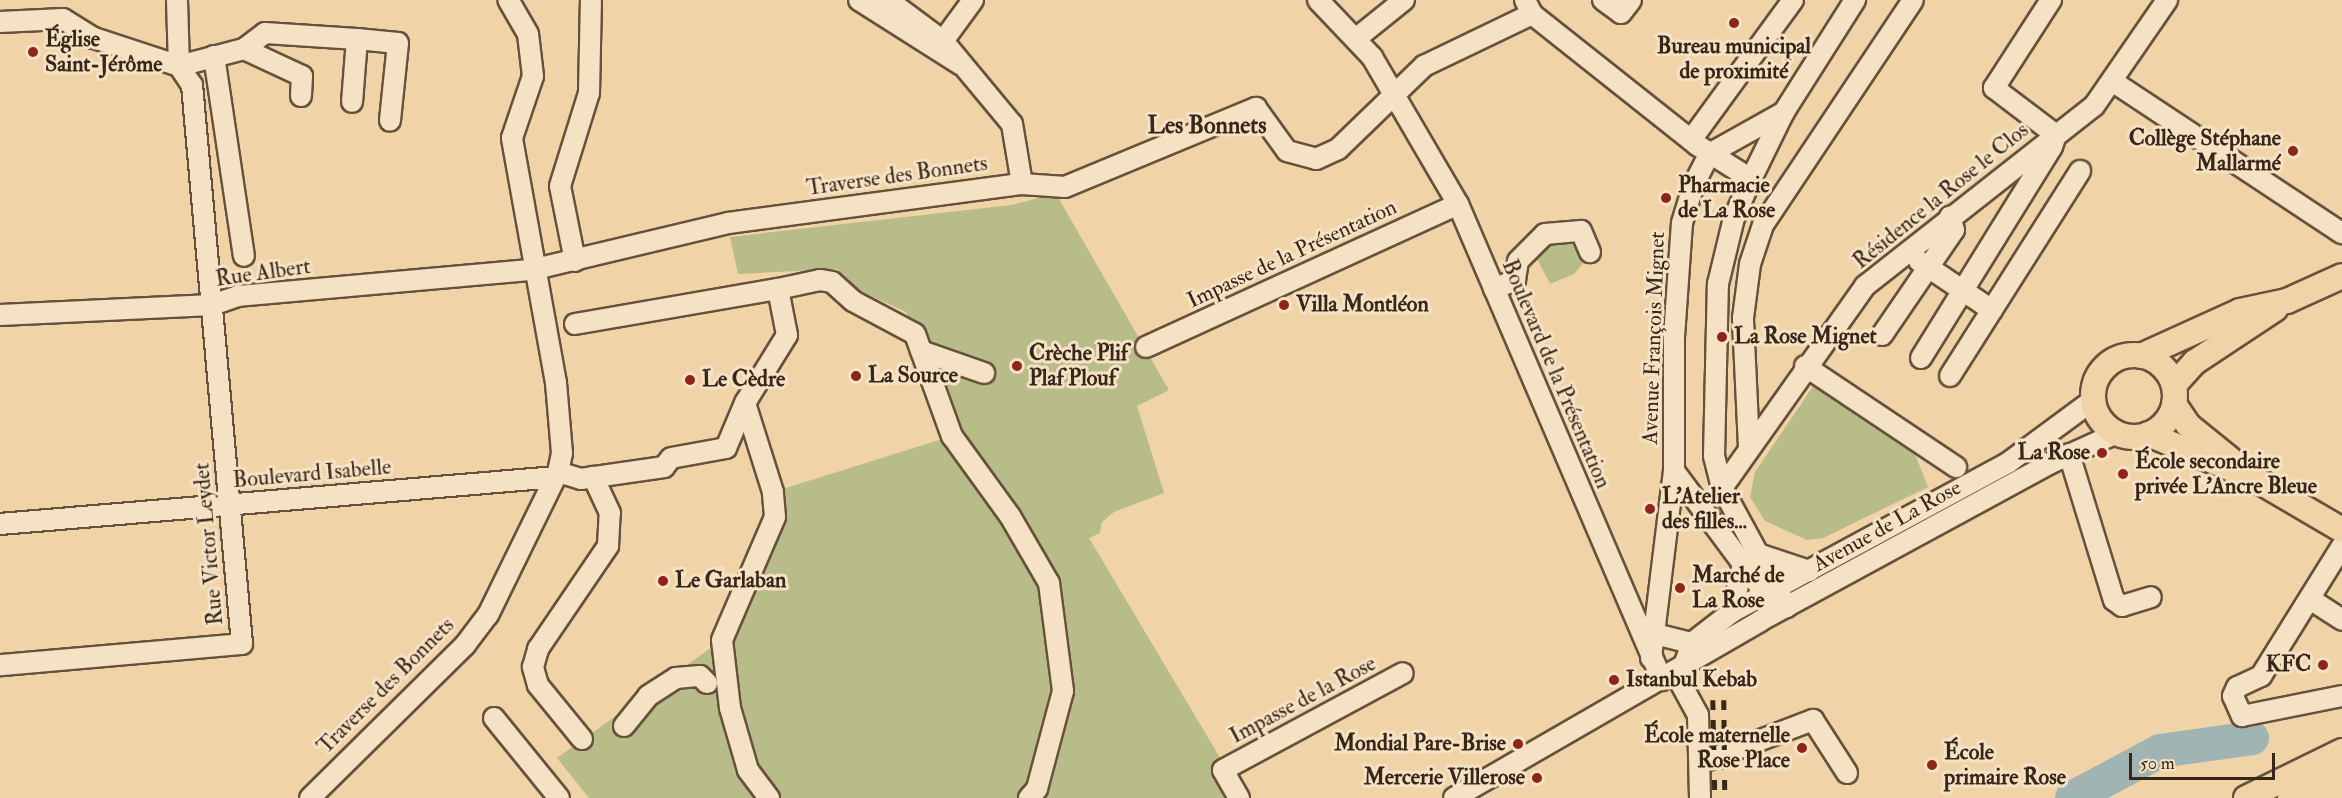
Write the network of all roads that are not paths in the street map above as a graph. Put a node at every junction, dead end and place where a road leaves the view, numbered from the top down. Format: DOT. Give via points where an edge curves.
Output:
graph roads {
  1 [pos="177,0"];
  2 [pos="508,0"];
  3 [pos="591,0"];
  4 [pos="859,0"];
  5 [pos="888,0"];
  6 [pos="973,0"];
  7 [pos="1318,0"];
  8 [pos="1404,0"];
  9 [pos="1603,0"];
  10 [pos="1630,0"];
  11 [pos="1793,0"];
  12 [pos="1855,0"];
  13 [pos="1913,0"];
  14 [pos="2051,0"];
  15 [pos="2167,0"];
  16 [pos="1528,7"];
  17 [pos="0,22"];
  18 [pos="1358,37"];
  19 [pos="357,39"];
  20 [pos="943,41"];
  21 [pos="244,49"];
  22 [pos="214,56"];
  23 [pos="962,65"];
  24 [pos="179,66"];
  25 [pos="2112,81"];
  26 [pos="1395,92"];
  27 [pos="301,96"];
  28 [pos="352,102"];
  29 [pos="1784,112"];
  30 [pos="390,121"];
  31 [pos="2056,135"];
  32 [pos="1691,140"];
  33 [pos="1709,154"];
  34 [pos="2080,171"];
  35 [pos="1751,179"];
  36 [pos="1022,184"];
  37 [pos="2023,201"];
  38 [pos="1458,204"];
  39 [pos="1950,217"];
  40 [pos="2052,218"];
  41 [pos="2342,233"];
  42 [pos="1590,252"];
  43 [pos="1907,252"];
  44 [pos="244,256"];
  45 [pos="575,261"];
  46 [pos="1928,268"];
  47 [pos="531,270"];
  48 [pos="2342,276"];
  49 [pos="778,289"];
  50 [pos="1494,289"];
  51 [pos="1964,291"];
  52 [pos="2287,301"];
  53 [pos="212,305"];
  54 [pos="1992,310"];
  55 [pos="0,315"];
  56 [pos="575,324"];
  57 [pos="1882,335"];
  58 [pos="1146,347"];
  59 [pos="921,351"];
  60 [pos="2141,356"];
  61 [pos="1921,358"];
  62 [pos="1805,366"];
  63 [pos="984,373"];
  64 [pos="1950,376"];
  65 [pos="2174,394"];
  66 [pos="2094,400"];
  67 [pos="745,403"];
  68 [pos="2117,433"];
  69 [pos="2148,434"];
  70 [pos="1749,447"];
  71 [pos="2069,454"];
  72 [pos="1956,467"];
  73 [pos="1674,471"];
  74 [pos="557,475"];
  75 [pos="592,477"];
  76 [pos="2255,479"];
  77 [pos="1722,488"];
  78 [pos="230,505"];
  79 [pos="0,524"];
  80 [pos="2342,530"];
  81 [pos="2342,546"];
  82 [pos="1750,559"];
  83 [pos="1809,571"];
  84 [pos="1771,592"];
  85 [pos="2151,597"];
  86 [pos="2310,599"];
  87 [pos="1783,610"];
  88 [pos="1732,612"];
  89 [pos="2342,620"];
  90 [pos="1655,634"];
  91 [pos="1692,644"];
  92 [pos="1651,658"];
  93 [pos="0,665"];
  94 [pos="1403,673"];
  95 [pos="1673,674"];
  96 [pos="707,683"];
  97 [pos="2342,696"];
  98 [pos="494,718"];
  99 [pos="624,726"];
  100 [pos="582,739"];
  101 [pos="2342,750"];
  102 [pos="1702,762"];
  103 [pos="1847,773"];
  104 [pos="2342,773"];
  105 [pos="2342,792"];
  106 [pos="310,798"];
  107 [pos="559,798"];
  108 [pos="769,798"];
  109 [pos="1029,798"];
  110 [pos="1239,798"];
  111 [pos="1454,798"];
  112 [pos="1700,798"];
  113 [pos="2246,798"];
  114 [pos="2290,798"];
  115 [pos="2327,798"];
  1 -- 24 [label="street"];
  2 -- 47 [label="street" via="528,34 533,76 513,138"];
  3 -- 45 [label="street" via="590,93 560,186"];
  4 -- 23 [label="street" via="934,53"];
  5 -- 20 [label="street"];
  6 -- 20 [label="street"];
  7 -- 18 [label="street, Boulevard de la Présentation" via="1328,14"];
  8 -- 18 [label="street"];
  9 -- 10 [label="street" via="1621,13"];
  11 -- 32 [label="street"];
  12 -- 29 [label="street, Avenue François Mignet"];
  13 -- 70 [label="street" via="1763,225 1750,264 1743,318"];
  14 -- 31 [label="street" via="1994,88"];
  15 -- 25 [label="street, Résidence la Rose le Clos"];
  16 -- 26 [label="street, Traverse des Bonnets" via="1446,53"];
  16 -- 32 [label="street, Traverse des Bonnets"];
  17 -- 24 [label="street" via="63,19 94,38"];
  18 -- 26 [label="street, Boulevard de la Présentation"];
  19 -- 21 [label="street" via="265,33"];
  19 -- 28 [label="street"];
  19 -- 30 [label="street" via="398,43"];
  20 -- 23 [label="street"];
  21 -- 22 [label="street"];
  21 -- 27 [label="street" via="302,76"];
  22 -- 24 [label="street"];
  22 -- 44 [label="street"];
  23 -- 36 [label="street" via="1012,124"];
  24 -- 53 [label="street, Rue Victor Leydet" via="192,85"];
  25 -- 31 [label="street, Résidence la Rose le Clos" via="2094,106"];
  25 -- 41 [label="street"];
  26 -- 36 [label="street, Traverse des Bonnets" via="1338,149 1316,159 1287,152 1256,108 1065,187"];
  26 -- 38 [label="street, Boulevard de la Présentation"];
  29 -- 33 [label="street, Avenue François Mignet"];
  29 -- 35 [label="street, Avenue François Mignet"];
  31 -- 37 [label="street"];
  31 -- 39 [label="street, Résidence la Rose le Clos"];
  32 -- 33 [label="street, Traverse des Bonnets"];
  33 -- 35 [label="street, Traverse des Bonnets"];
  33 -- 73 [label="street, Avenue François Mignet" via="1682,223 1674,337"];
  34 -- 40 [label="street"];
  35 -- 77 [label="street, Avenue François Mignet" via="1734,218 1718,284 1713,432"];
  36 -- 45 [label="street, Traverse des Bonnets" via="728,222"];
  37 -- 40 [label="street"];
  37 -- 51 [label="street"];
  38 -- 50 [label="street, Boulevard de la Présentation"];
  38 -- 58 [label="street, Impasse de la Présentation"];
  39 -- 43 [label="street, Résidence la Rose le Clos"];
  39 -- 46 [label="street" via="1954,230"];
  40 -- 54 [label="street"];
  42 -- 50 [label="street" via="1581,231 1545,234 1518,261 1515,280"];
  43 -- 46 [label="street"];
  43 -- 62 [label="street, Résidence la Rose le Clos" via="1865,286"];
  45 -- 47 [label="street, Traverse des Bonnets"];
  46 -- 51 [label="street"];
  46 -- 57 [label="street"];
  47 -- 53 [label="street, Rue Albert" via="238,296"];
  47 -- 74 [label="street, Traverse des Bonnets" via="556,383 562,453"];
  48 -- 52 [label="main road"];
  49 -- 56 [label="street"];
  49 -- 59 [label="street" via="832,282 853,301 915,334"];
  49 -- 67 [label="street" via="787,335"];
  50 -- 92 [label="street, Boulevard de la Présentation"];
  51 -- 54 [label="street"];
  51 -- 61 [label="street"];
  52 -- 60 [label="main road" via="2240,311"];
  52 -- 65 [label="main road" via="2195,362"];
  53 -- 55 [label="street, Rue Albert"];
  53 -- 78 [label="street, Rue Victor Leydet"];
  54 -- 64 [label="street"];
  59 -- 63 [label="street"];
  59 -- 109 [label="street" via="952,436 1010,516 1049,583 1063,692 1037,789"];
  60 -- 65 [label="main road" via="2158,362"];
  60 -- 66 [label="main road" via="2106,366 2096,382"];
  62 -- 70 [label="street, Résidence la Rose le Clos"];
  62 -- 72 [label="street"];
  65 -- 69 [label="main road" via="2162,426"];
  65 -- 76 [label="main road" via="2188,425"];
  66 -- 68 [label="main road" via="2098,416"];
  66 -- 83 [label="street, Avenue de La Rose" via="2040,444"];
  67 -- 75 [label="street, Boulevard Isabelle" via="726,448 671,458 664,467"];
  67 -- 108 [label="street" via="773,492 775,517 722,640 730,708 748,770"];
  68 -- 69 [label="main road"];
  68 -- 71 [label="street, Avenue de La Rose"];
  69 -- 76 [label="main road"];
  70 -- 77 [label="street, Résidence la Rose le Clos"];
  71 -- 85 [label="street" via="2114,600 2122,606"];
  71 -- 87 [label="street, Avenue de La Rose"];
  73 -- 82 [label="street, Avenue François Mignet"];
  73 -- 90 [label="street, Avenue François Mignet"];
  74 -- 75 [label="street, Boulevard Isabelle"];
  74 -- 78 [label="street, Boulevard Isabelle"];
  74 -- 106 [label="street, Traverse des Bonnets" via="488,615 465,645"];
  75 -- 100 [label="street" via="610,513 608,546 538,649 533,668 538,685"];
  76 -- 80 [label="main road"];
  77 -- 82 [label="street, Avenue François Mignet"];
  78 -- 79 [label="street, Boulevard Isabelle"];
  78 -- 93 [label="street, Rue Victor Leydet" via="242,644"];
  81 -- 86 [label="street"];
  82 -- 83 [label="street, Avenue de La Rose"];
  82 -- 84 [label="street, Avenue François Mignet"];
  82 -- 88 [label="street"];
  83 -- 84 [label="street, Avenue de La Rose"];
  84 -- 87 [label="street, Avenue François Mignet"];
  84 -- 88 [label="street, Avenue de La Rose"];
  86 -- 89 [label="street"];
  86 -- 97 [label="street" via="2261,676 2237,687 2233,696 2236,714"];
  87 -- 95 [label="street, Avenue de La Rose"];
  88 -- 91 [label="street, Avenue de La Rose"];
  90 -- 91 [label="street"];
  90 -- 92 [label="street, Avenue François Mignet"];
  91 -- 95 [label="street"];
  92 -- 95 [label="street, Boulevard de la Présentation"];
  94 -- 110 [label="street, Impasse de la Rose" via="1224,770"];
  95 -- 102 [label="street, Boulevard de la Présentation" via="1698,714"];
  95 -- 111 [label="street, Avenue de La Rose"];
  96 -- 99 [label="street" via="700,676 676,678 648,696"];
  98 -- 107 [label="street"];
  101 -- 113 [label="main road"];
  102 -- 103 [label="street" via="1814,720"];
  102 -- 112 [label="street, Boulevard de la Présentation"];
  104 -- 114 [label="main road"];
  105 -- 115 [label="main road"];
}
